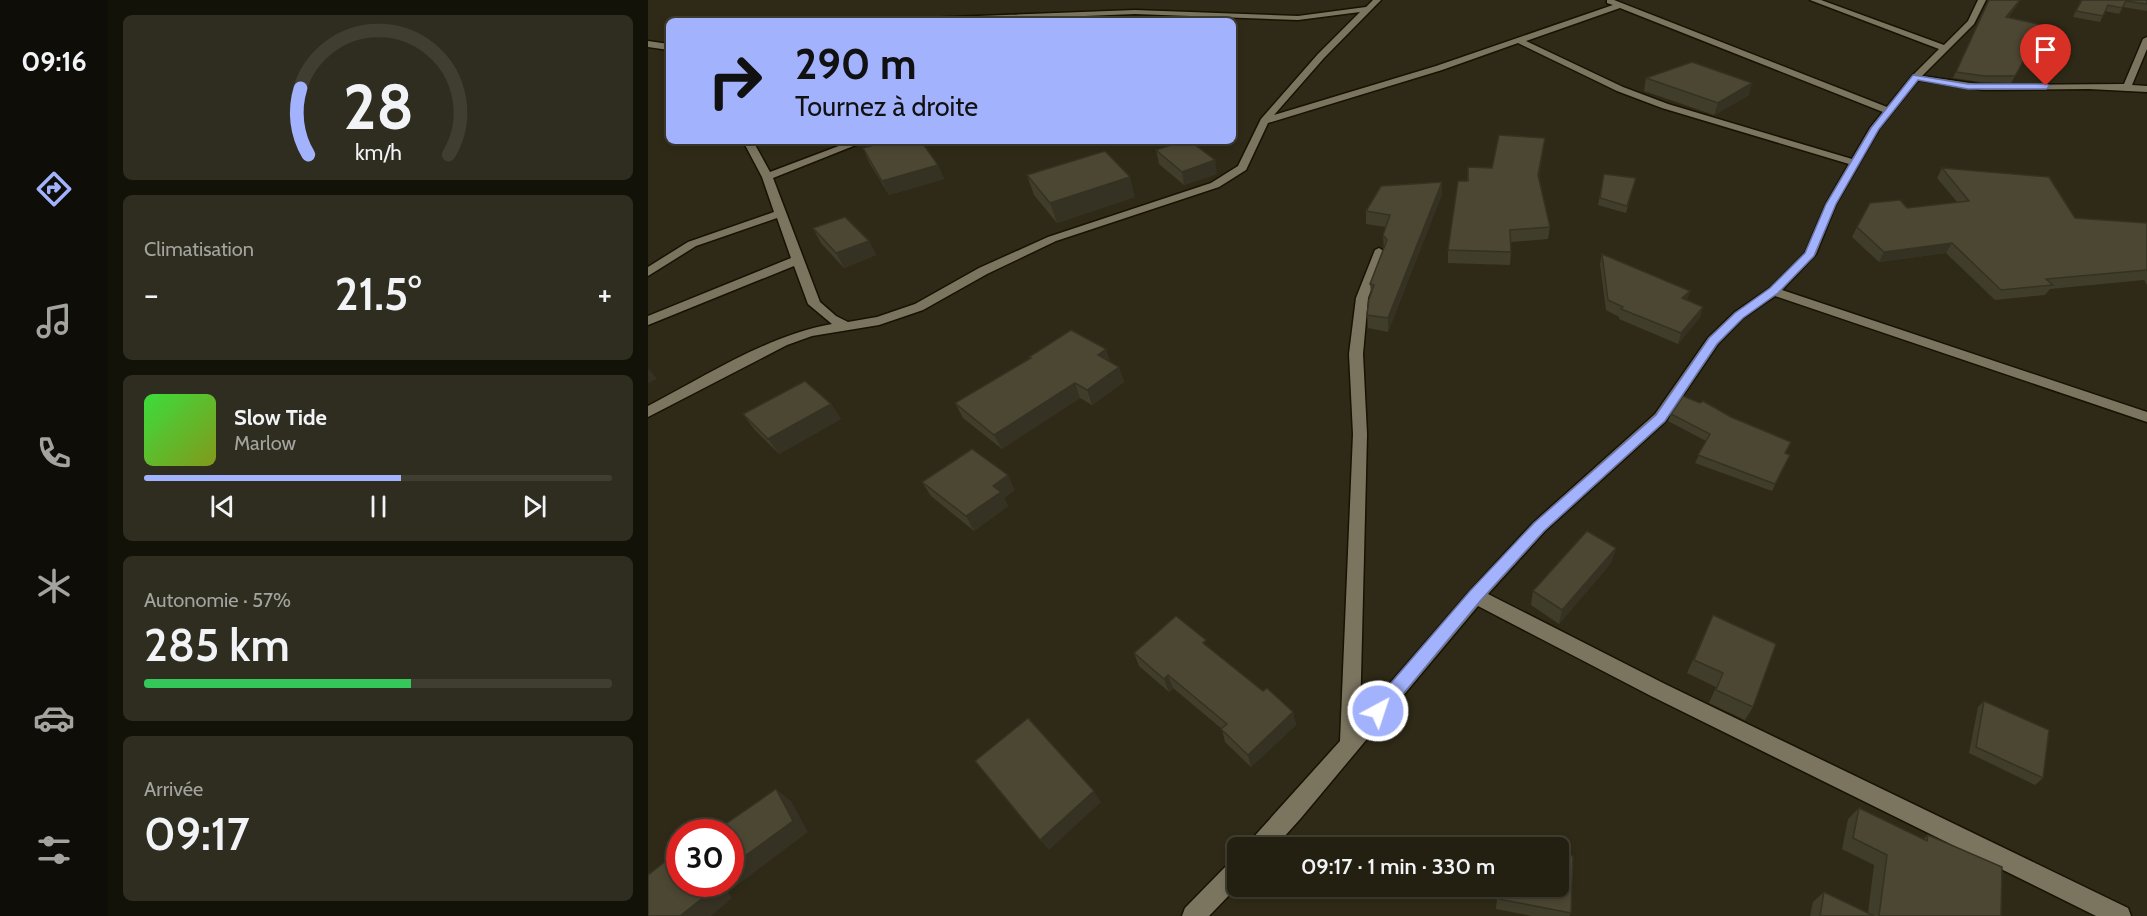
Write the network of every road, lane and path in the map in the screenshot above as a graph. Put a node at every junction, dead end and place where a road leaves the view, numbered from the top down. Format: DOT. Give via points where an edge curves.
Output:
graph roads {
  1 [pos="1377,0"];
  2 [pos="1608,0"];
  3 [pos="1814,0"];
  4 [pos="1982,0"];
  5 [pos="1618,6"];
  6 [pos="1367,9"];
  7 [pos="957,18"];
  8 [pos="2147,39"];
  9 [pos="1518,40"];
  10 [pos="648,44"];
  11 [pos="666,47"];
  12 [pos="1945,48"];
  13 [pos="1916,77"];
  14 [pos="2127,87"];
  15 [pos="2147,89"];
  16 [pos="1889,111"];
  17 [pos="1264,121"];
  18 [pos="749,144"];
  19 [pos="853,144"];
  20 [pos="1855,163"];
  21 [pos="767,177"];
  22 [pos="781,213"];
  23 [pos="1378,252"];
  24 [pos="797,260"];
  25 [pos="648,272"];
  26 [pos="1774,291"];
  27 [pos="672,311"];
  28 [pos="648,313"];
  29 [pos="648,321"];
  30 [pos="844,325"];
  31 [pos="648,412"];
  32 [pos="2147,417"];
  33 [pos="1476,596"];
  34 [pos="1350,744"];
  35 [pos="1269,837"];
  36 [pos="1227,881"];
  37 [pos="1193,916"];
  38 [pos="2120,916"];
  1 -- 6 [label="street"];
  2 -- 5 [label="street"];
  3 -- 12 [label="street"];
  4 -- 12 [label="street" via="1971,22"];
  5 -- 9 [label="street"];
  5 -- 16 [label="street"];
  6 -- 7 [label="street" via="1287,18 1135,8"];
  6 -- 17 [label="street"];
  8 -- 14 [label="street"];
  9 -- 17 [label="street"];
  9 -- 20 [label="street" via="1665,106"];
  10 -- 11 [label="street"];
  12 -- 13 [label="street"];
  13 -- 14 [label="street" via="1993,88"];
  13 -- 16 [label="street"];
  14 -- 15 [label="street"];
  16 -- 20 [label="street"];
  17 -- 30 [label="street" via="1242,168 1215,185 1052,239 919,307 879,321"];
  18 -- 21 [label="street"];
  19 -- 21 [label="street"];
  20 -- 26 [label="street" via="1831,204 1810,254"];
  21 -- 22 [label="street"];
  22 -- 24 [label="street"];
  22 -- 25 [label="street" via="692,244"];
  23 -- 34 [label="street" via="1362,298 1356,354 1360,434"];
  24 -- 27 [label="street"];
  24 -- 30 [label="street" via="814,304"];
  26 -- 32 [label="street"];
  26 -- 33 [label="street" via="1739,315 1713,341 1660,418 1539,527"];
  27 -- 28 [label="street"];
  27 -- 29 [label="street"];
  30 -- 31 [label="street" via="782,342"];
  33 -- 34 [label="street"];
  33 -- 38 [label="street" via="1658,690"];
  34 -- 35 [label="street"];
  36 -- 37 [label="street"];
}
